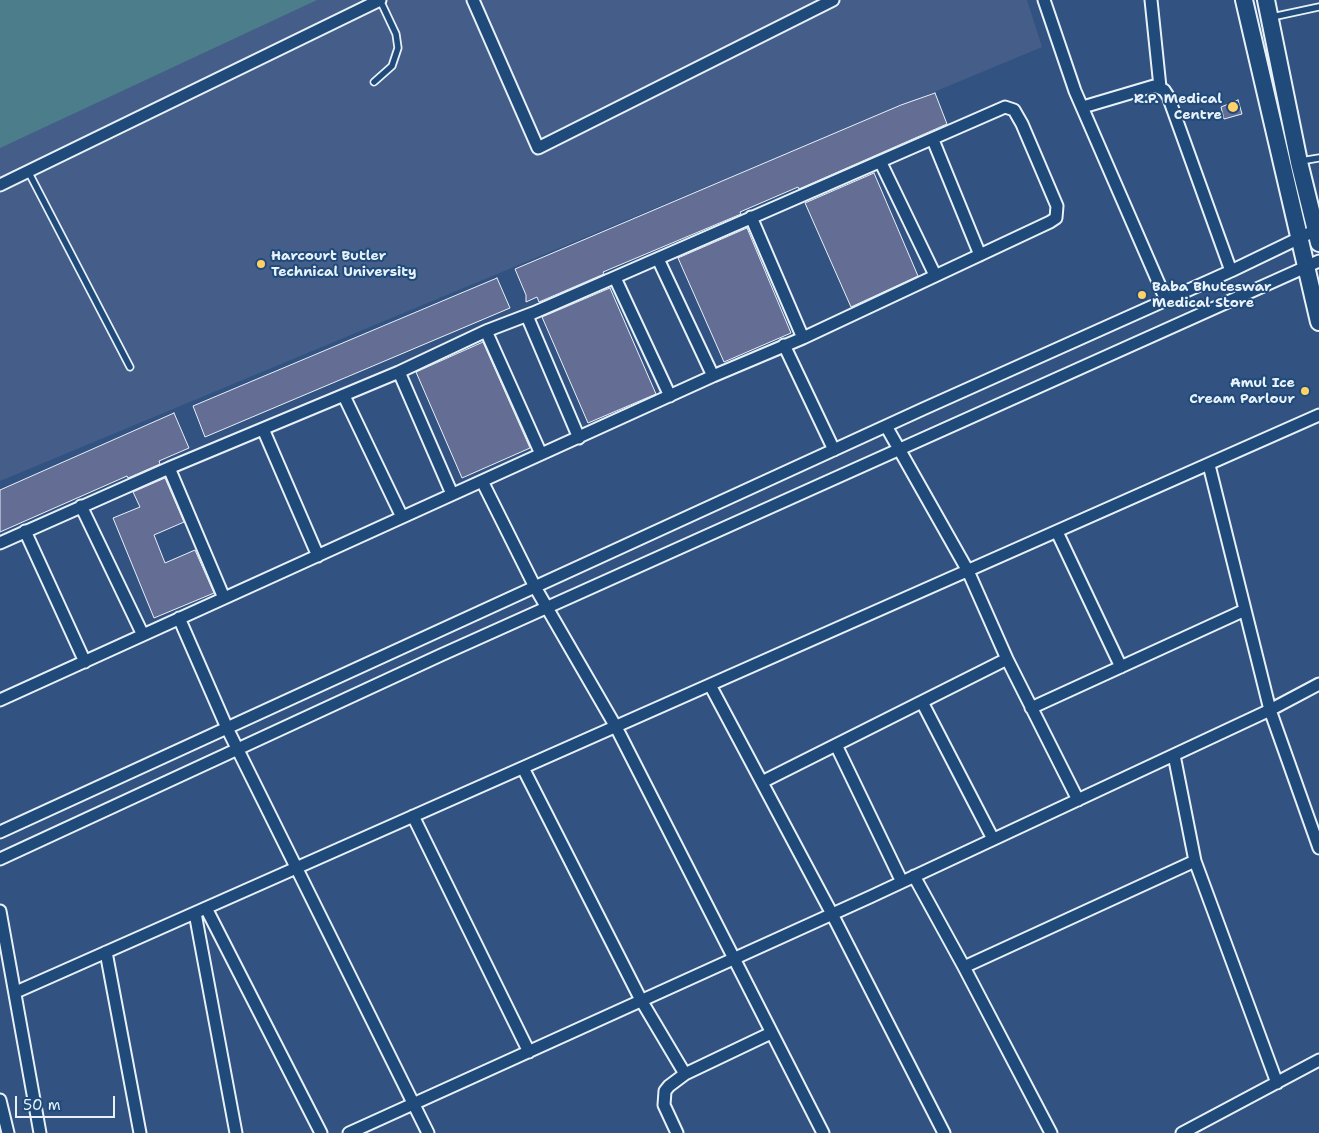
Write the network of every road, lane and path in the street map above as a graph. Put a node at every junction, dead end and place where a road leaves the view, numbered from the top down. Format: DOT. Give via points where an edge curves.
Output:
graph roads {
  1 [pos="380,0"];
  2 [pos="473,0"];
  3 [pos="833,0"];
  4 [pos="1044,0"];
  5 [pos="1151,0"];
  6 [pos="1244,0"];
  7 [pos="1266,0"];
  8 [pos="1319,7"];
  9 [pos="1270,17"];
  10 [pos="374,82"];
  11 [pos="1160,87"];
  12 [pos="1083,107"];
  13 [pos="933,140"];
  14 [pos="1319,158"];
  15 [pos="881,162"];
  16 [pos="1299,162"];
  17 [pos="28,171"];
  18 [pos="0,185"];
  19 [pos="751,217"];
  20 [pos="1317,236"];
  21 [pos="1298,237"];
  22 [pos="980,255"];
  23 [pos="658,259"];
  24 [pos="1312,264"];
  25 [pos="1231,271"];
  26 [pos="934,275"];
  27 [pos="615,278"];
  28 [pos="1166,300"];
  29 [pos="527,316"];
  30 [pos="1319,322"];
  31 [pos="486,331"];
  32 [pos="803,338"];
  33 [pos="784,345"];
  34 [pos="130,367"];
  35 [pos="399,372"];
  36 [pos="713,376"];
  37 [pos="344,396"];
  38 [pos="670,396"];
  39 [pos="1319,415"];
  40 [pos="886,426"];
  41 [pos="263,429"];
  42 [pos="579,438"];
  43 [pos="898,449"];
  44 [pos="834,450"];
  45 [pos="541,454"];
  46 [pos="1209,465"];
  47 [pos="169,468"];
  48 [pos="482,481"];
  49 [pos="452,494"];
  50 [pos="81,506"];
  51 [pos="402,517"];
  52 [pos="25,531"];
  53 [pos="1057,532"];
  54 [pos="0,543"];
  55 [pos="318,556"];
  56 [pos="968,571"];
  57 [pos="535,587"];
  58 [pos="224,598"];
  59 [pos="547,607"];
  60 [pos="1245,610"];
  61 [pos="179,618"];
  62 [pos="143,635"];
  63 [pos="1007,659"];
  64 [pos="85,662"];
  65 [pos="1121,667"];
  66 [pos="1319,684"];
  67 [pos="710,685"];
  68 [pos="0,700"];
  69 [pos="922,702"];
  70 [pos="1031,708"];
  71 [pos="1270,710"];
  72 [pos="616,727"];
  73 [pos="227,728"];
  74 [pos="836,745"];
  75 [pos="238,749"];
  76 [pos="1174,755"];
  77 [pos="523,768"];
  78 [pos="762,782"];
  79 [pos="1078,800"];
  80 [pos="414,816"];
  81 [pos="0,832"];
  82 [pos="993,839"];
  83 [pos="1319,848"];
  84 [pos="0,859"];
  85 [pos="1195,861"];
  86 [pos="297,868"];
  87 [pos="914,876"];
  88 [pos="902,882"];
  89 [pos="201,910"];
  90 [pos="0,911"];
  91 [pos="832,914"];
  92 [pos="106,952"];
  93 [pos="732,959"];
  94 [pos="964,967"];
  95 [pos="16,992"];
  96 [pos="641,1000"];
  97 [pos="771,1033"];
  98 [pos="528,1052"];
  99 [pos="1319,1060"];
  100 [pos="685,1074"];
  101 [pos="1277,1083"];
  102 [pos="0,1100"];
  103 [pos="413,1104"];
  104 [pos="8,1133"];
  105 [pos="40,1133"];
  106 [pos="140,1133"];
  107 [pos="236,1133"];
  108 [pos="321,1133"];
  109 [pos="350,1133"];
  110 [pos="428,1133"];
  111 [pos="677,1133"];
  112 [pos="823,1133"];
  113 [pos="944,1133"];
  114 [pos="1051,1133"];
  115 [pos="1182,1133"];
  1 -- 10 [label="lane" via="396,34 398,48 392,66"];
  1 -- 17 [label="street"];
  2 -- 3 [label="street" via="538,148"];
  4 -- 12 [label="street"];
  5 -- 11 [label="street"];
  6 -- 21 [label="main road"];
  7 -- 9 [label="main road"];
  8 -- 9 [label="lane"];
  9 -- 16 [label="main road"];
  11 -- 12 [label="street"];
  11 -- 25 [label="street" via="1168,96"];
  12 -- 28 [label="street"];
  13 -- 15 [label="street"];
  13 -- 22 [label="street"];
  13 -- 22 [label="street" via="996,110 1010,107 1022,124 1057,206 1058,215 1054,220"];
  14 -- 16 [label="lane"];
  15 -- 19 [label="street"];
  15 -- 26 [label="street"];
  16 -- 20 [label="main road"];
  17 -- 18 [label="street"];
  17 -- 34 [label="lane"];
  19 -- 23 [label="street"];
  19 -- 32 [label="street"];
  20 -- 21 [label="street"];
  21 -- 24 [label="main road"];
  21 -- 25 [label="street"];
  22 -- 26 [label="street"];
  23 -- 27 [label="street"];
  23 -- 36 [label="street"];
  24 -- 30 [label="main road"];
  24 -- 43 [label="street"];
  25 -- 28 [label="street"];
  26 -- 32 [label="street"];
  27 -- 29 [label="street"];
  27 -- 38 [label="street"];
  28 -- 40 [label="street"];
  29 -- 31 [label="street"];
  29 -- 42 [label="street"];
  31 -- 35 [label="street"];
  31 -- 45 [label="street"];
  32 -- 33 [label="street"];
  33 -- 36 [label="street"];
  33 -- 44 [label="street"];
  35 -- 37 [label="street"];
  35 -- 49 [label="street"];
  36 -- 38 [label="street"];
  37 -- 41 [label="street"];
  37 -- 51 [label="street"];
  38 -- 42 [label="street"];
  39 -- 46 [label="street"];
  40 -- 43 [label="street"];
  40 -- 44 [label="street"];
  41 -- 47 [label="street"];
  41 -- 55 [label="street"];
  42 -- 45 [label="street"];
  43 -- 56 [label="street"];
  43 -- 59 [label="street"];
  44 -- 57 [label="street"];
  45 -- 48 [label="street"];
  46 -- 53 [label="street"];
  46 -- 60 [label="street"];
  47 -- 50 [label="street"];
  47 -- 58 [label="street"];
  48 -- 49 [label="street"];
  48 -- 57 [label="street"];
  49 -- 51 [label="street"];
  50 -- 52 [label="street"];
  50 -- 62 [label="street"];
  51 -- 55 [label="street"];
  52 -- 54 [label="street"];
  52 -- 64 [label="street"];
  53 -- 56 [label="street"];
  53 -- 65 [label="street"];
  55 -- 58 [label="street"];
  56 -- 63 [label="street"];
  56 -- 67 [label="street"];
  57 -- 59 [label="street"];
  57 -- 73 [label="street"];
  58 -- 61 [label="street"];
  59 -- 72 [label="street"];
  59 -- 75 [label="street"];
  60 -- 65 [label="street"];
  60 -- 71 [label="street"];
  61 -- 62 [label="street"];
  61 -- 73 [label="street"];
  62 -- 64 [label="street"];
  63 -- 69 [label="street"];
  63 -- 70 [label="street"];
  64 -- 68 [label="street"];
  65 -- 70 [label="street"];
  66 -- 71 [label="street"];
  67 -- 72 [label="street"];
  67 -- 78 [label="street"];
  69 -- 74 [label="street"];
  69 -- 82 [label="street"];
  70 -- 79 [label="street"];
  71 -- 76 [label="street"];
  71 -- 83 [label="street"];
  72 -- 77 [label="street"];
  72 -- 93 [label="street"];
  73 -- 75 [label="street"];
  73 -- 81 [label="street"];
  74 -- 78 [label="street"];
  74 -- 88 [label="street"];
  75 -- 84 [label="street"];
  75 -- 86 [label="street"];
  76 -- 79 [label="street"];
  76 -- 85 [label="street"];
  77 -- 80 [label="street"];
  77 -- 96 [label="street"];
  78 -- 91 [label="street"];
  79 -- 82 [label="street"];
  80 -- 86 [label="street"];
  80 -- 98 [label="street"];
  82 -- 87 [label="street"];
  85 -- 94 [label="street"];
  85 -- 101 [label="street"];
  86 -- 89 [label="street"];
  86 -- 103 [label="street"];
  87 -- 88 [label="street"];
  87 -- 94 [label="street"];
  88 -- 91 [label="street"];
  89 -- 92 [label="street"];
  89 -- 107 [label="street"];
  89 -- 108 [label="street"];
  90 -- 95 [label="street"];
  91 -- 93 [label="street"];
  91 -- 113 [label="street"];
  92 -- 95 [label="street"];
  92 -- 106 [label="street"];
  93 -- 96 [label="street"];
  93 -- 97 [label="street"];
  94 -- 114 [label="street"];
  95 -- 105 [label="street"];
  96 -- 98 [label="street"];
  96 -- 100 [label="street"];
  97 -- 100 [label="street"];
  97 -- 112 [label="street"];
  98 -- 103 [label="street"];
  99 -- 101 [label="street"];
  100 -- 111 [label="street" via="669,1086 664,1097 666,1112"];
  101 -- 115 [label="street"];
  102 -- 104 [label="street"];
  103 -- 109 [label="street"];
  103 -- 110 [label="street"];
}
